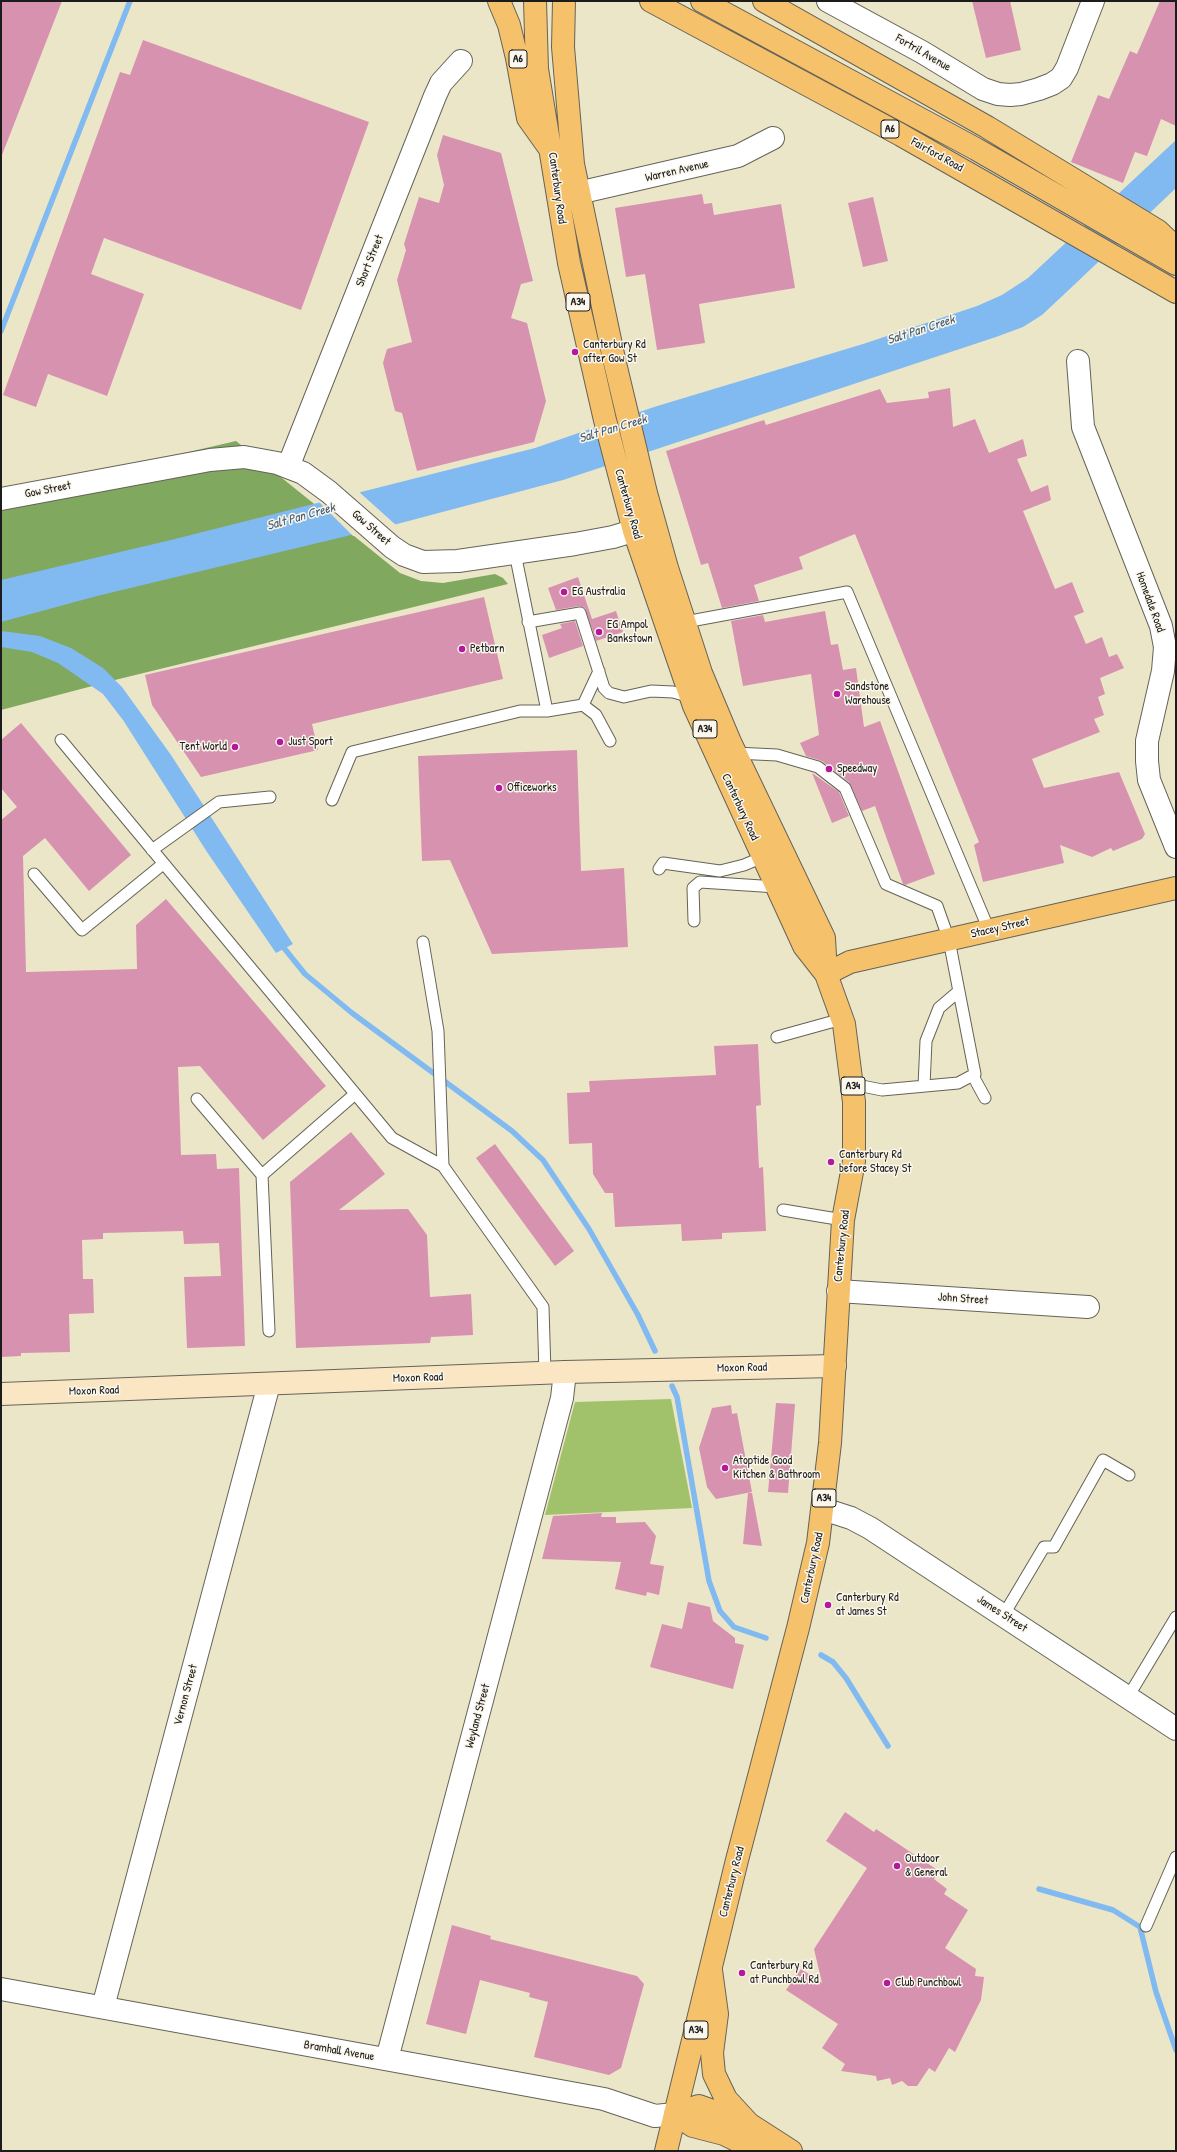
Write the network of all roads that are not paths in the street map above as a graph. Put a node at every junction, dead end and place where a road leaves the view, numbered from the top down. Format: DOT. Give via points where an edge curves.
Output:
graph roads {
  1 [pos="499,1"];
  2 [pos="535,1"];
  3 [pos="564,1"];
  4 [pos="651,1"];
  5 [pos="702,1"];
  6 [pos="764,1"];
  7 [pos="828,1"];
  8 [pos="1093,1"];
  9 [pos="460,61"];
  10 [pos="773,138"];
  11 [pos="552,152"];
  12 [pos="578,193"];
  13 [pos="1150,238"];
  14 [pos="1176,248"];
  15 [pos="1176,264"];
  16 [pos="1176,292"];
  17 [pos="1078,361"];
  18 [pos="288,467"];
  19 [pos="1,499"];
  20 [pos="655,524"];
  21 [pos="634,531"];
  22 [pos="515,553"];
  23 [pos="528,622"];
  24 [pos="685,622"];
  25 [pos="599,671"];
  26 [pos="691,697"];
  27 [pos="583,705"];
  28 [pos="547,711"];
  29 [pos="61,740"];
  30 [pos="610,741"];
  31 [pos="735,753"];
  32 [pos="270,797"];
  33 [pos="332,800"];
  34 [pos="1176,847"];
  35 [pos="152,850"];
  36 [pos="763,857"];
  37 [pos="163,864"];
  38 [pos="659,869"];
  39 [pos="34,874"];
  40 [pos="777,887"];
  41 [pos="1176,888"];
  42 [pos="694,921"];
  43 [pos="989,930"];
  44 [pos="949,940"];
  45 [pos="423,942"];
  46 [pos="826,974"];
  47 [pos="959,991"];
  48 [pos="842,1019"];
  49 [pos="777,1037"];
  50 [pos="974,1076"];
  51 [pos="852,1084"];
  52 [pos="924,1086"];
  53 [pos="355,1094"];
  54 [pos="985,1098"];
  55 [pos="197,1099"];
  56 [pos="443,1166"];
  57 [pos="262,1175"];
  58 [pos="783,1210"];
  59 [pos="843,1220"];
  60 [pos="838,1291"];
  61 [pos="1088,1307"];
  62 [pos="269,1331"];
  63 [pos="835,1366"];
  64 [pos="555,1373"];
  65 [pos="269,1384"];
  66 [pos="1,1394"];
  67 [pos="1129,1475"];
  68 [pos="823,1509"];
  69 [pos="1003,1616"];
  70 [pos="1176,1617"];
  71 [pos="1128,1697"];
  72 [pos="1176,1728"];
  73 [pos="1176,1857"];
  74 [pos="1146,1926"];
  75 [pos="711,1970"];
  76 [pos="1,1989"];
  77 [pos="103,2007"];
  78 [pos="387,2059"];
  79 [pos="675,2114"];
  80 [pos="749,2124"];
  81 [pos="666,2151"];
  82 [pos="759,2151"];
  83 [pos="791,2151"];
  1 -- 11 [label="main road, A6" via="516,51 528,118"];
  2 -- 11 [label="main road, Canterbury Road / A34" via="537,69"];
  3 -- 12 [label="main road, Canterbury Road / A34" via="565,92"];
  4 -- 16 [label="main road, Fairford Road / A6" via="840,101"];
  5 -- 13 [label="main road, Fairford Road / A6" via="943,131"];
  6 -- 13 [label="main road" via="987,127"];
  7 -- 8 [label="street, Fortril Avenue" via="922,52 983,89 998,94 1021,94 1052,84 1061,78"];
  9 -- 18 [label="street, Short Street" via="441,83 434,96"];
  10 -- 12 [label="street, Warren Avenue" via="738,156"];
  11 -- 21 [label="main road, Canterbury Road / A34" via="569,263 604,420"];
  12 -- 20 [label="main road, Canterbury Road / A34" via="626,412"];
  13 -- 14 [label="main road"];
  13 -- 15 [label="main road, Fairford Road / A6"];
  17 -- 34 [label="street, Homedale Road" via="1082,427 1161,626 1165,647 1163,671 1147,741 1147,761 1149,780"];
  18 -- 19 [label="street, Gow Street" via="255,458 222,458"];
  18 -- 22 [label="street, Gow Street" via="303,473 329,492 392,546 413,559 433,563"];
  20 -- 21 [label="street, Gow Street"];
  20 -- 24 [label="main road, Canterbury Road / A34"];
  21 -- 22 [label="street, Gow Street" via="613,537"];
  21 -- 26 [label="main road, Canterbury Road / A34"];
  22 -- 23 [label="lane"];
  23 -- 25 [label="lane" via="580,613"];
  23 -- 28 [label="lane"];
  24 -- 31 [label="main road, Canterbury Road / A34" via="701,673"];
  24 -- 43 [label="lane" via="847,592"];
  25 -- 26 [label="lane" via="604,688 618,697 650,691 673,692"];
  25 -- 27 [label="lane"];
  26 -- 36 [label="main road, Canterbury Road / A34"];
  27 -- 28 [label="lane"];
  27 -- 30 [label="lane" via="596,715"];
  28 -- 33 [label="lane" via="520,711 352,752"];
  29 -- 35 [label="lane"];
  31 -- 44 [label="lane" via="777,755 818,767 845,788 886,884 937,906"];
  31 -- 46 [label="main road, Canterbury Road / A34" via="824,938"];
  32 -- 35 [label="lane" via="219,802"];
  35 -- 37 [label="lane"];
  36 -- 38 [label="lane" via="720,871 663,863"];
  36 -- 40 [label="main road, Canterbury Road / A34"];
  37 -- 39 [label="lane" via="82,930"];
  37 -- 53 [label="lane"];
  40 -- 42 [label="lane" via="700,882 693,888"];
  40 -- 46 [label="main road, Canterbury Road / A34" via="804,946"];
  41 -- 43 [label="main road, Stacey Street"];
  43 -- 44 [label="main road, Stacey Street"];
  44 -- 46 [label="main road, Stacey Street" via="850,962"];
  44 -- 47 [label="lane"];
  45 -- 56 [label="lane" via="438,1031"];
  46 -- 48 [label="main road, Canterbury Road / A34"];
  47 -- 50 [label="lane" via="975,1070"];
  47 -- 52 [label="lane" via="940,1008 926,1041"];
  48 -- 49 [label="lane"];
  48 -- 51 [label="main road, Canterbury Road / A34"];
  50 -- 52 [label="lane" via="958,1083"];
  50 -- 54 [label="lane"];
  51 -- 52 [label="lane" via="882,1090"];
  51 -- 59 [label="main road, Canterbury Road / A34" via="854,1161"];
  53 -- 56 [label="lane" via="392,1138"];
  53 -- 57 [label="lane"];
  55 -- 57 [label="lane"];
  56 -- 64 [label="lane" via="543,1307"];
  57 -- 62 [label="lane"];
  58 -- 59 [label="lane"];
  59 -- 60 [label="main road, Canterbury Road / A34"];
  60 -- 61 [label="street, John Street"];
  60 -- 63 [label="main road, Canterbury Road / A34"];
  63 -- 64 [label="main road, Moxon Road"];
  63 -- 68 [label="main road, Canterbury Road / A34"];
  64 -- 65 [label="main road, Moxon Road"];
  64 -- 78 [label="street, Weyland Street" via="562,1398"];
  65 -- 66 [label="main road, Moxon Road"];
  65 -- 77 [label="street, Vernon Street"];
  67 -- 69 [label="lane" via="1103,1460 1054,1547 1044,1547"];
  68 -- 69 [label="street, James Street" via="851,1518 870,1528"];
  68 -- 75 [label="main road, Canterbury Road / A34" via="812,1573"];
  69 -- 71 [label="street, James Street"];
  70 -- 71 [label="lane"];
  71 -- 72 [label="street, James Street"];
  73 -- 74 [label="lane"];
  75 -- 79 [label="main road, Canterbury Road / A34"];
  75 -- 80 [label="main road" via="716,2014 712,2053 714,2074 726,2099"];
  76 -- 77 [label="street, Bramhall Avenue"];
  77 -- 78 [label="street, Bramhall Avenue"];
  78 -- 79 [label="street, Bramhall Avenue" via="604,2099 655,2116"];
  79 -- 80 [label="main road" via="699,2106"];
  79 -- 81 [label="main road, Canterbury Road / A34"];
  79 -- 82 [label="main road" via="693,2126 724,2134"];
  80 -- 83 [label="main road"];
}
